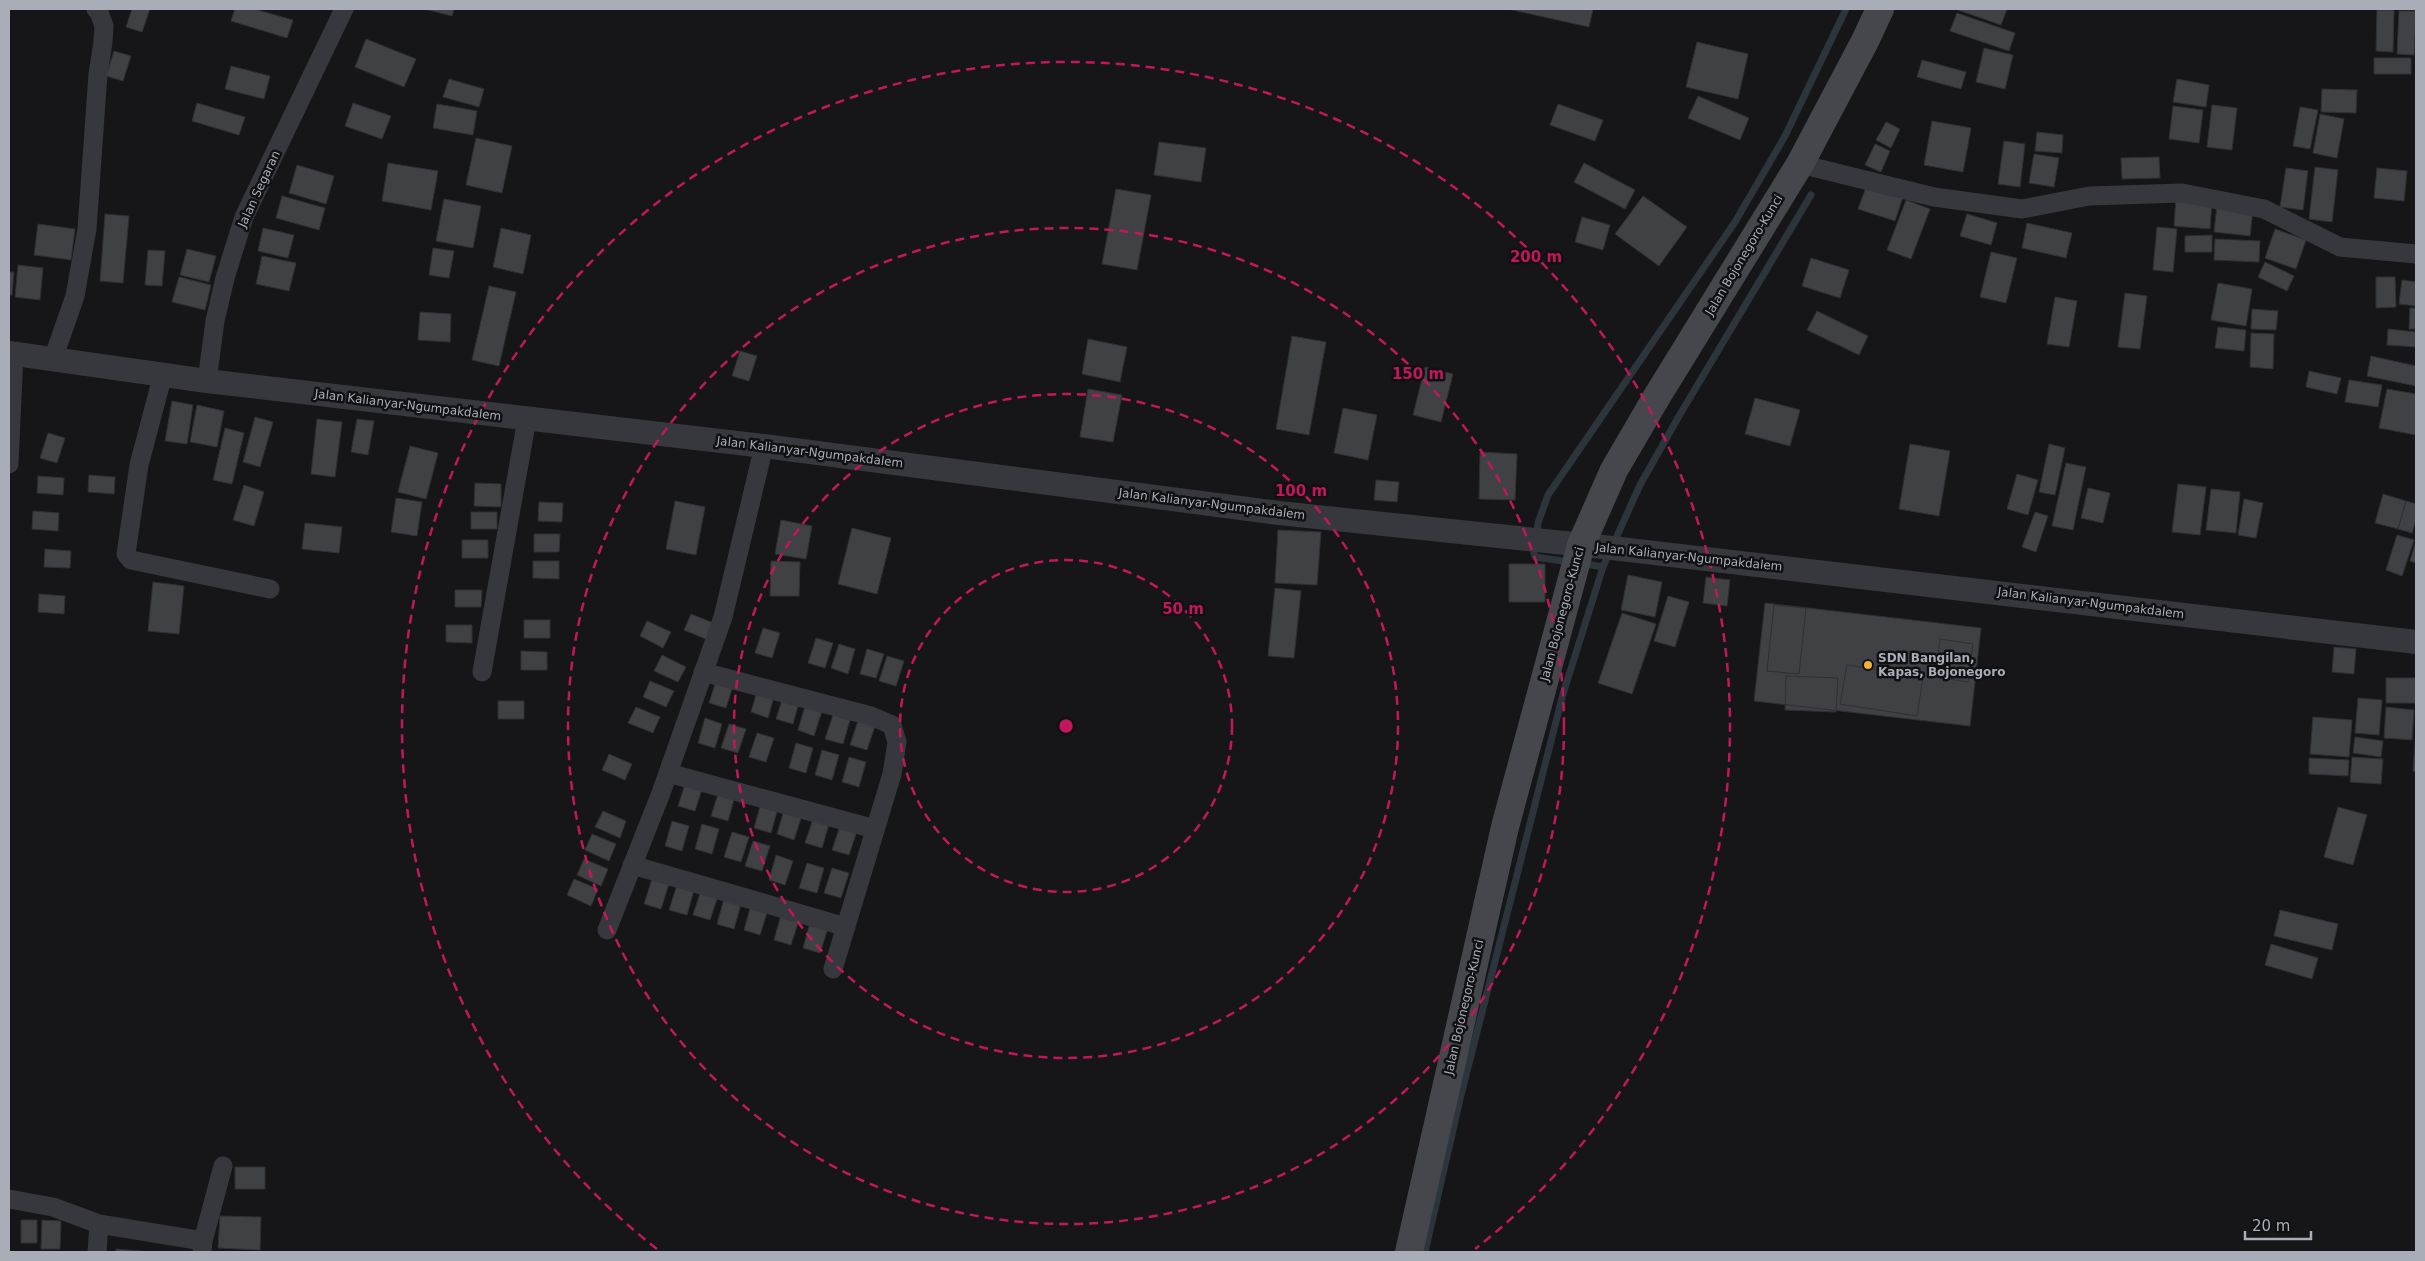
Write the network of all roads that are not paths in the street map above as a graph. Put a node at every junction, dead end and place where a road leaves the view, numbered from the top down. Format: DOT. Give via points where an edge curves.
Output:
graph roads {
  1 [pos="96,9"];
  2 [pos="344,9"];
  3 [pos="1880,9"];
  4 [pos="1800,164"];
  5 [pos="2416,254"];
  6 [pos="11,353"];
  7 [pos="53,359"];
  8 [pos="163,374"];
  9 [pos="207,381"];
  10 [pos="527,419"];
  11 [pos="764,446"];
  12 [pos="9,464"];
  13 [pos="1591,554"];
  14 [pos="270,589"];
  15 [pos="2416,642"];
  16 [pos="482,672"];
  17 [pos="703,672"];
  18 [pos="668,773"];
  19 [pos="875,829"];
  20 [pos="632,865"];
  21 [pos="846,928"];
  22 [pos="607,930"];
  23 [pos="834,969"];
  24 [pos="223,1166"];
  25 [pos="9,1198"];
  26 [pos="99,1224"];
  27 [pos="202,1247"];
  28 [pos="96,1252"];
  29 [pos="1409,1252"];
  1 -- 7 [label="street" via="104,26 87,229 75,296"];
  2 -- 9 [label="street, Jalan Segaran" via="244,217 215,321"];
  3 -- 4 [label="main road, Jalan Bojonegoro-Kunci"];
  4 -- 5 [label="street" via="1934,197 2022,209 2089,196 2182,193 2264,209 2340,247"];
  4 -- 13 [label="main road, Jalan Bojonegoro-Kunci" via="1624,454"];
  6 -- 7 [label="street, Jalan Kalianyar-Ngumpakdalem"];
  6 -- 12 [label="street"];
  7 -- 8 [label="street, Jalan Kalianyar-Ngumpakdalem"];
  8 -- 9 [label="street, Jalan Kalianyar-Ngumpakdalem"];
  8 -- 14 [label="street" via="139,465 126,554 131,560"];
  9 -- 10 [label="street, Jalan Kalianyar-Ngumpakdalem"];
  10 -- 11 [label="street, Jalan Kalianyar-Ngumpakdalem"];
  10 -- 16 [label="street"];
  11 -- 13 [label="street, Jalan Kalianyar-Ngumpakdalem" via="1279,513 1547,541"];
  11 -- 17 [label="street" via="723,617"];
  13 -- 15 [label="street, Jalan Kalianyar-Ngumpakdalem"];
  13 -- 29 [label="main road, Jalan Bojonegoro-Kunci" via="1505,827"];
  17 -- 18 [label="street"];
  17 -- 19 [label="street" via="870,716 892,725 897,742 892,774"];
  18 -- 19 [label="street"];
  18 -- 20 [label="street"];
  19 -- 21 [label="street"];
  20 -- 21 [label="street"];
  20 -- 22 [label="street"];
  21 -- 23 [label="street"];
  24 -- 27 [label="street"];
  25 -- 26 [label="street" via="53,1207"];
  26 -- 27 [label="street"];
  26 -- 28 [label="street"];
}
